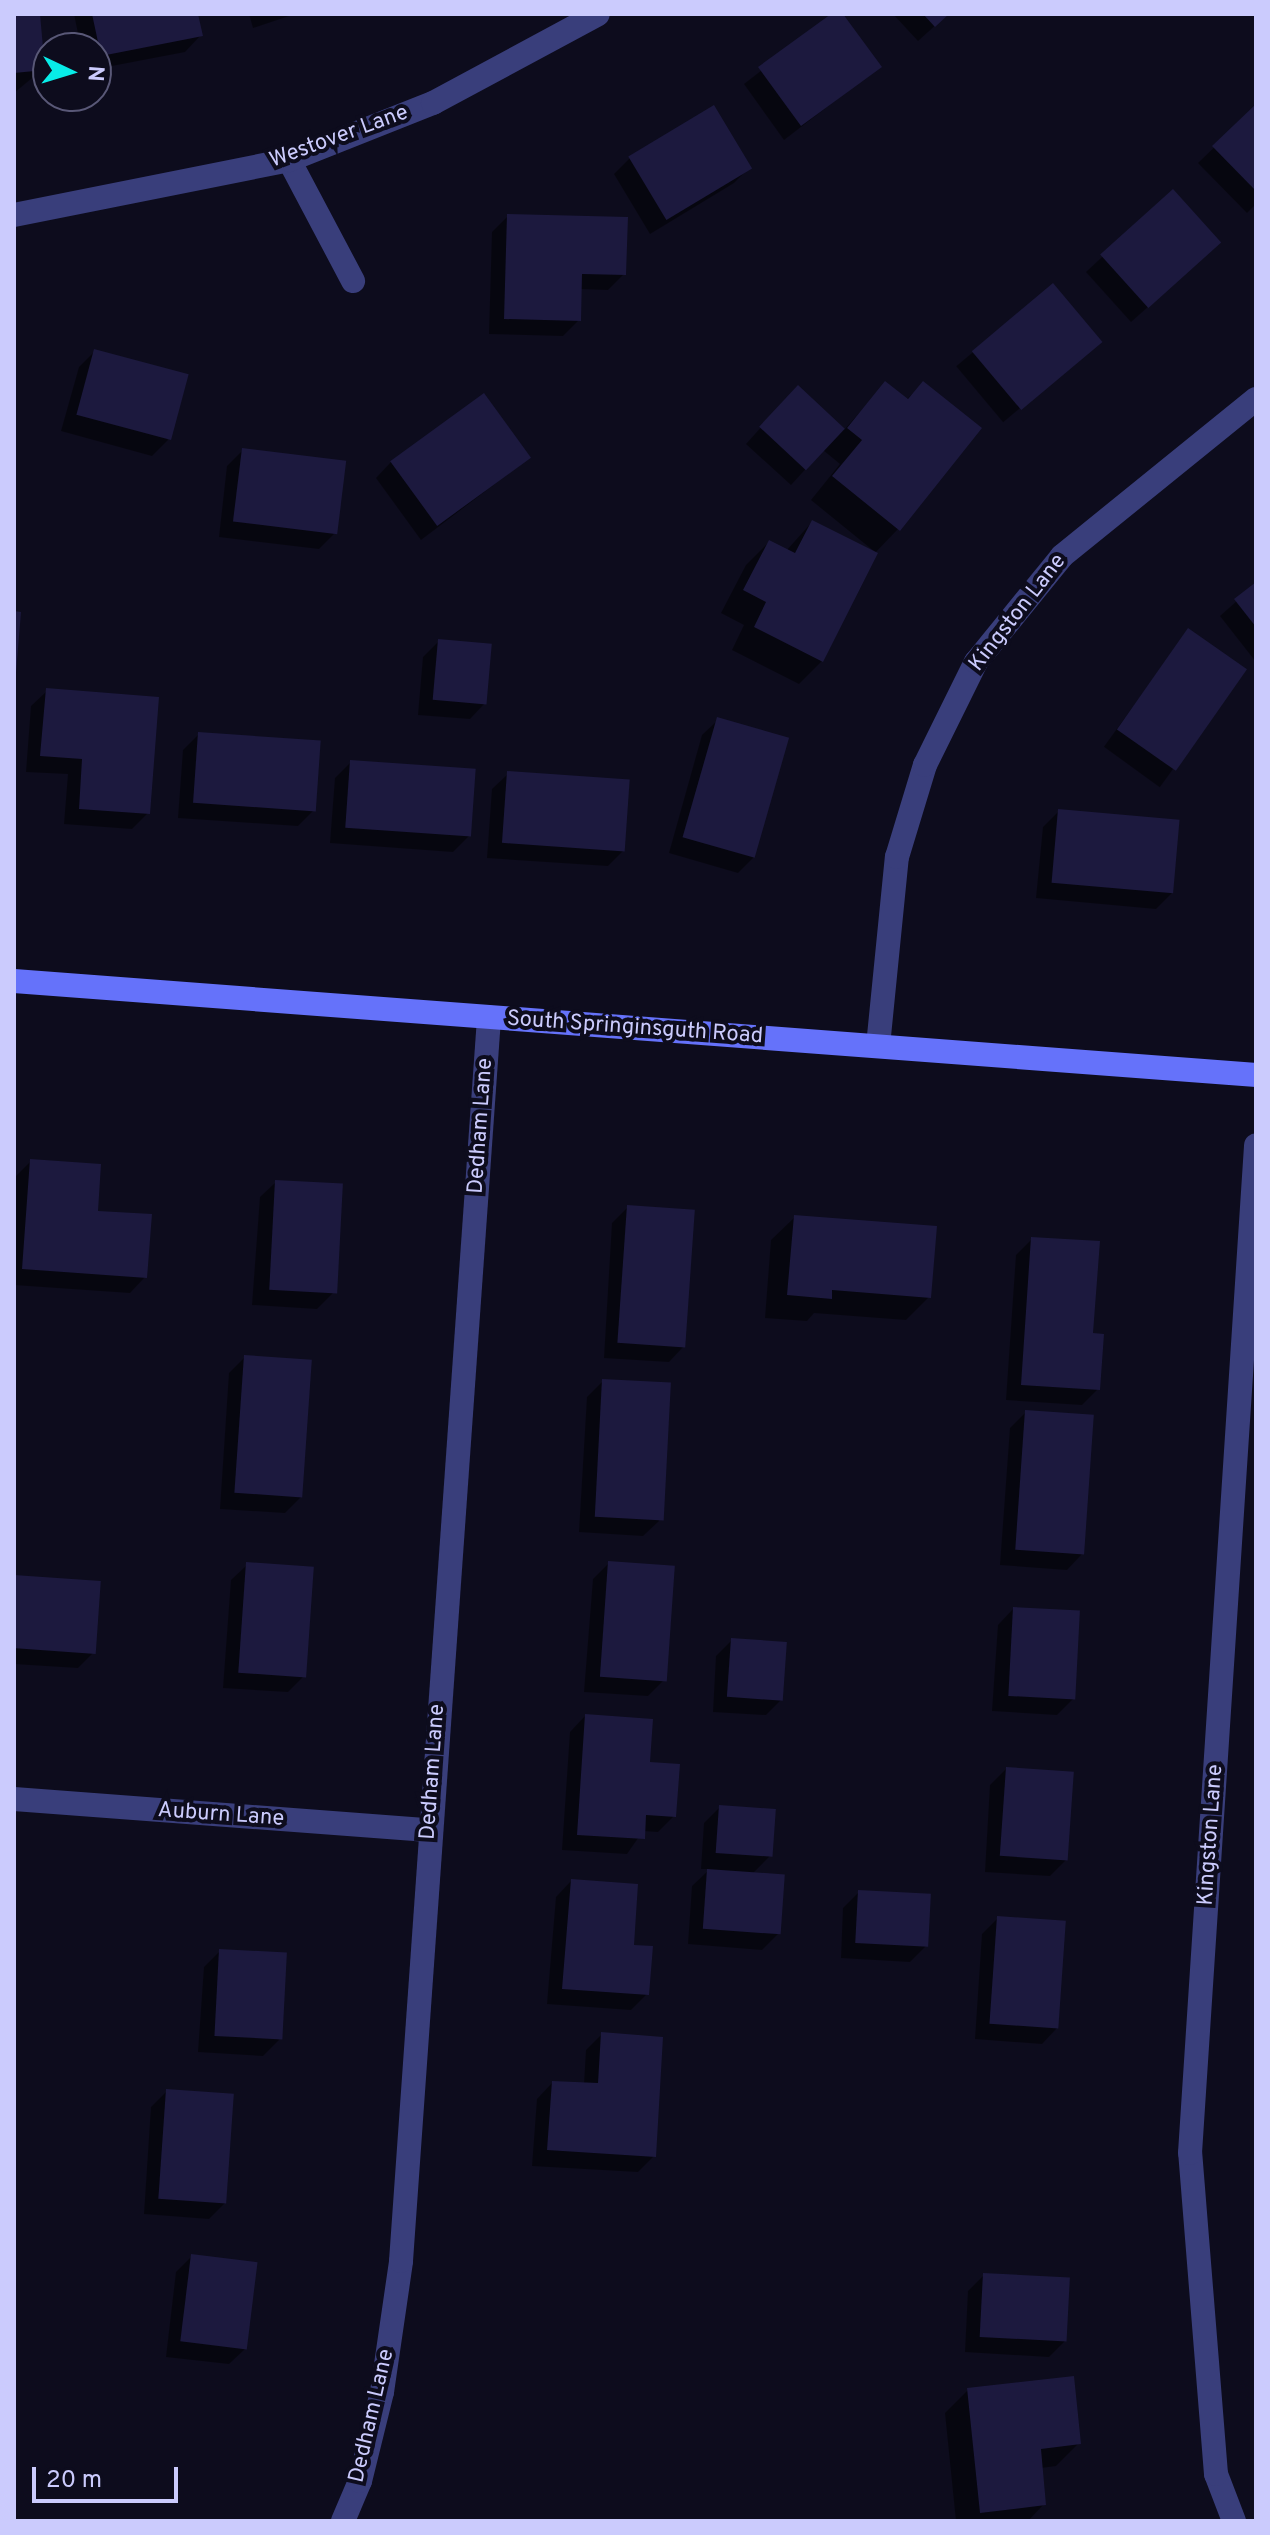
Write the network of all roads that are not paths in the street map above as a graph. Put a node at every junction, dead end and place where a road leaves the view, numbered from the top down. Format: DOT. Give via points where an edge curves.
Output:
graph roads {
  1 [pos="598,14"];
  2 [pos="289,160"];
  3 [pos="14,215"];
  4 [pos="353,281"];
  5 [pos="1256,399"];
  6 [pos="14,981"];
  7 [pos="489,1017"];
  8 [pos="878,1046"];
  9 [pos="1256,1075"];
  10 [pos="1256,1145"];
  11 [pos="14,1799"];
  12 [pos="428,1830"];
  13 [pos="343,2521"];
  14 [pos="1234,2521"];
  1 -- 2 [label="street, Westover Lane" via="433,103"];
  2 -- 3 [label="street, Westover Lane"];
  2 -- 4 [label="street"];
  5 -- 8 [label="street, Kingston Lane" via="1062,556 976,662 925,765 897,857"];
  6 -- 7 [label="street, South Springinsguth Road"];
  7 -- 8 [label="street, South Springinsguth Road"];
  7 -- 12 [label="street, Dedham Lane"];
  8 -- 9 [label="street, South Springinsguth Road"];
  10 -- 14 [label="street, Kingston Lane" via="1190,2153 1216,2474"];
  11 -- 12 [label="street, Auburn Lane"];
  12 -- 13 [label="street, Dedham Lane" via="401,2261 382,2392 360,2481"];
}
